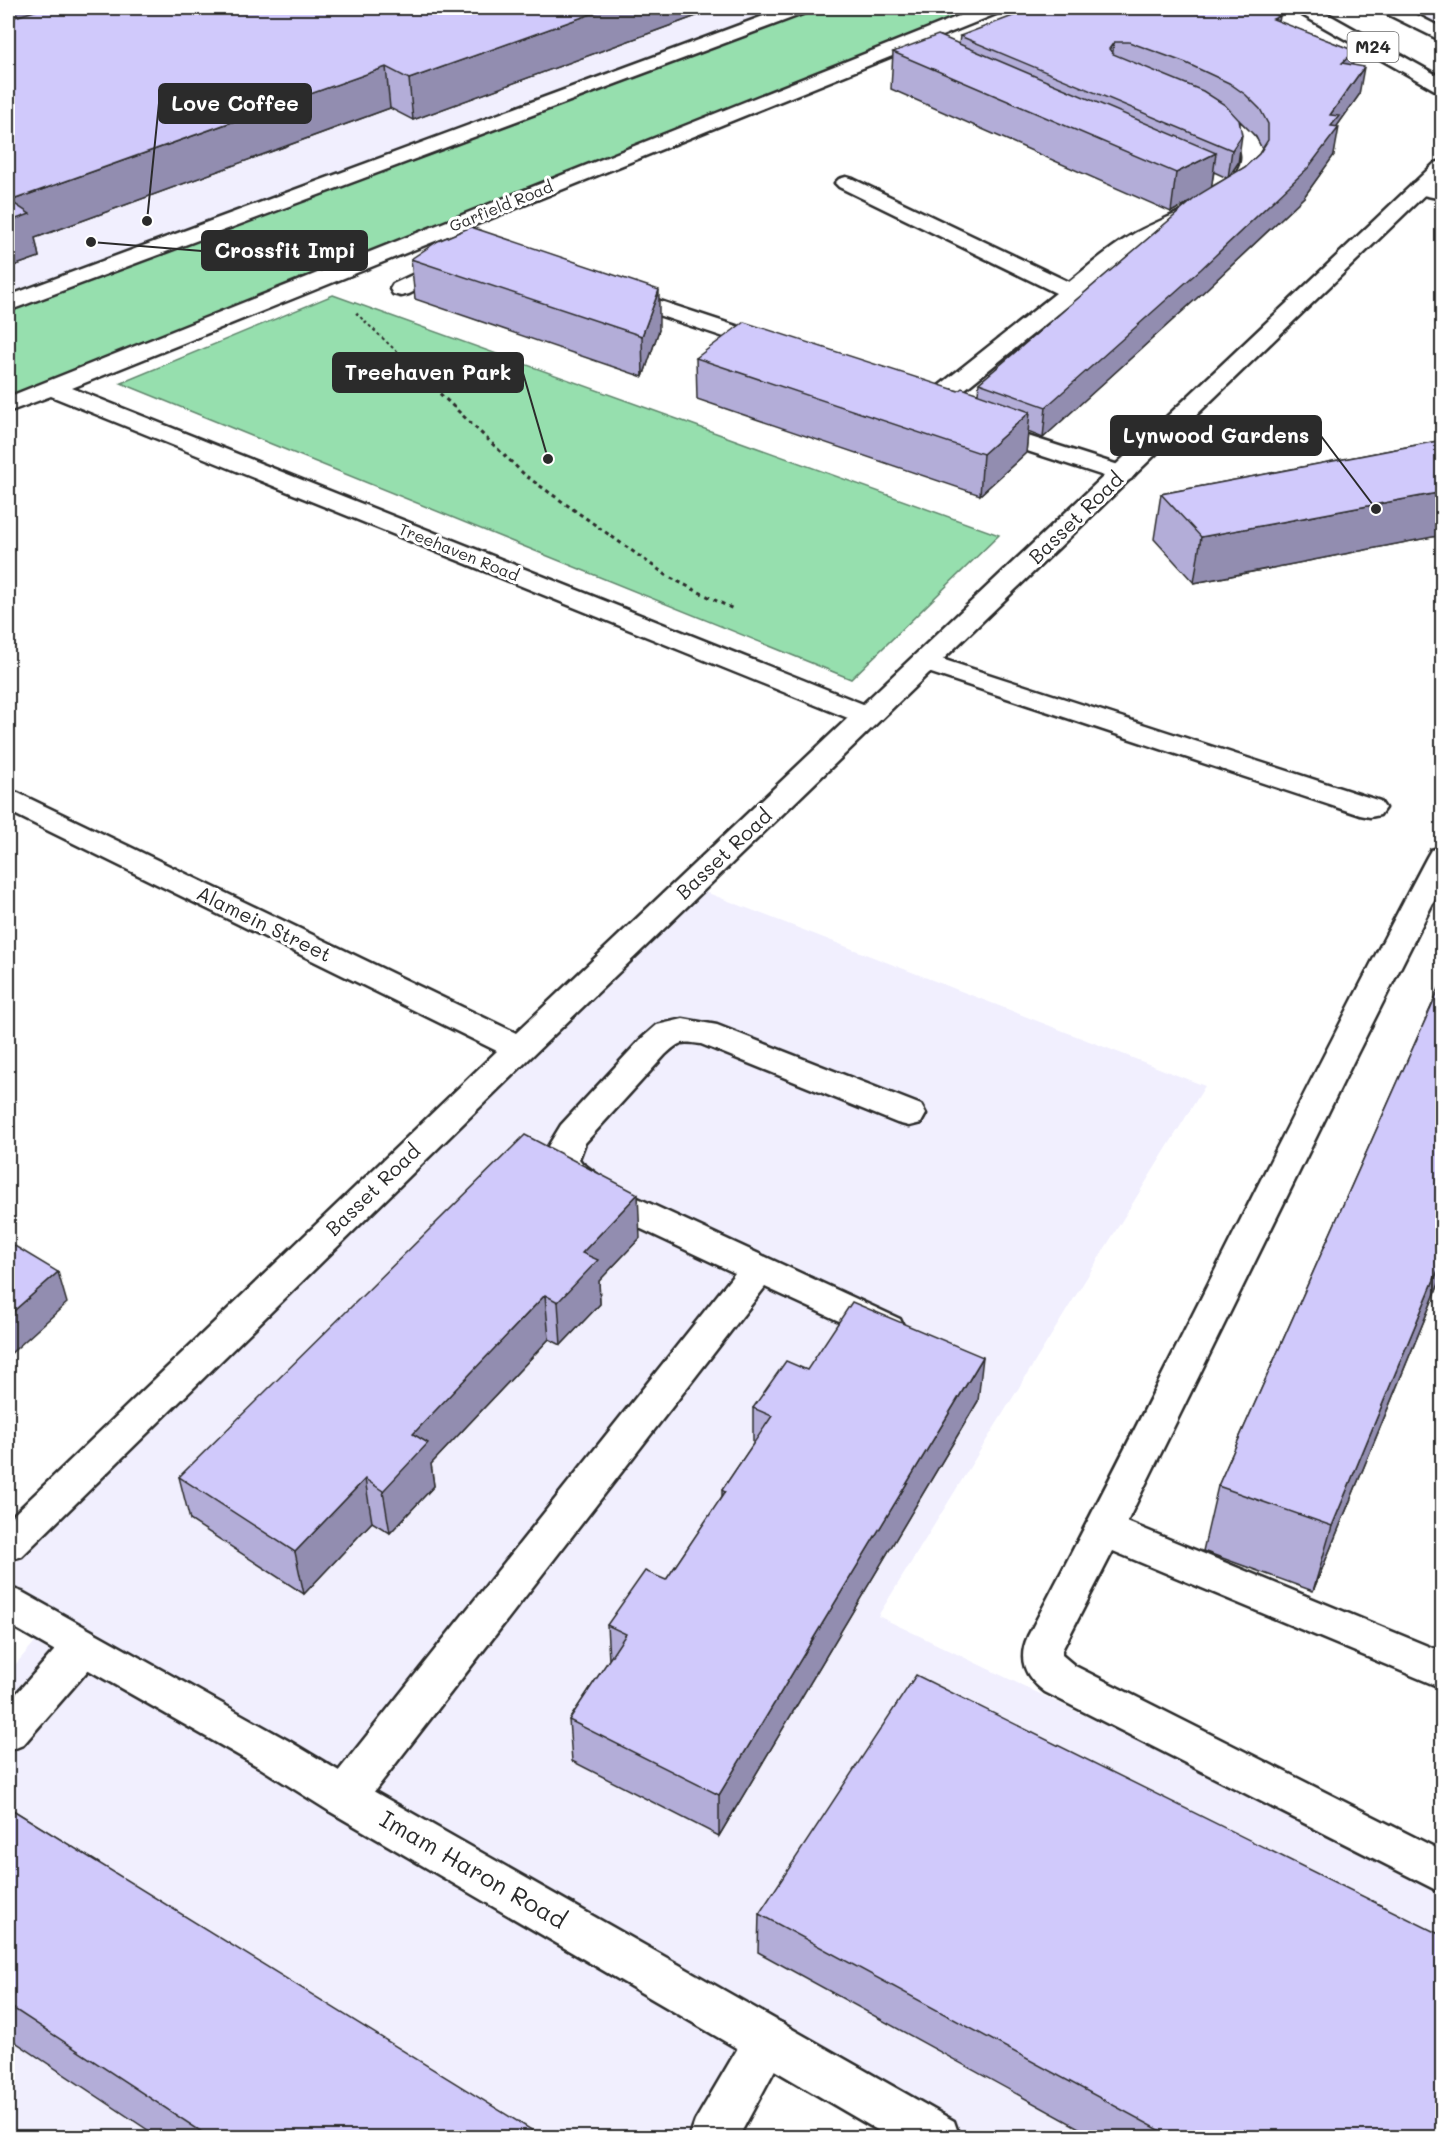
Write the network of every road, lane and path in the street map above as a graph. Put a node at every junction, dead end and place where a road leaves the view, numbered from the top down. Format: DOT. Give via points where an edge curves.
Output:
graph roads {
  1 [pos="801,8"];
  2 [pos="987,8"];
  3 [pos="1304,8"];
  4 [pos="1390,8"];
  5 [pos="1443,35"];
  6 [pos="899,46"];
  7 [pos="928,58"];
  8 [pos="1443,86"];
  9 [pos="1191,105"];
  10 [pos="1443,167"];
  11 [pos="1212,180"];
  12 [pos="846,183"];
  13 [pos="1233,190"];
  14 [pos="1432,190"];
  15 [pos="477,256"];
  16 [pos="339,271"];
  17 [pos="599,288"];
  18 [pos="401,289"];
  19 [pos="1071,292"];
  20 [pos="8,304"];
  21 [pos="798,354"];
  22 [pos="50,387"];
  23 [pos="8,405"];
  24 [pos="1122,474"];
  25 [pos="741,614"];
  26 [pos="926,662"];
  27 [pos="868,717"];
  28 [pos="8,800"];
  29 [pos="1370,808"];
  30 [pos="1443,857"];
  31 [pos="520,1048"];
  32 [pos="909,1114"];
  33 [pos="758,1270"];
  34 [pos="917,1343"];
  35 [pos="1105,1530"];
  36 [pos="8,1544"];
  37 [pos="8,1604"];
  38 [pos="82,1648"];
  39 [pos="1443,1670"];
  40 [pos="8,1732"];
  41 [pos="344,1797"];
  42 [pos="1443,1873"];
  43 [pos="768,2040"];
  44 [pos="712,2138"];
  45 [pos="937,2138"];
  1 -- 20 [label="street"];
  2 -- 6 [label="street, Garfield Road"];
  3 -- 8 [label="street, M24"];
  4 -- 5 [label="street, M24"];
  6 -- 7 [label="street"];
  6 -- 16 [label="street, Garfield Road"];
  9 -- 13 [label="street" via="1230,123 1252,154 1251,168"];
  10 -- 14 [label="street, Basset Road"];
  11 -- 13 [label="street"];
  12 -- 19 [label="street"];
  13 -- 19 [label="street" via="1134,242"];
  14 -- 24 [label="street, Basset Road"];
  15 -- 18 [label="street" via="455,262"];
  16 -- 22 [label="street, Garfield Road"];
  16 -- 25 [label="path" via="354,312 526,476 669,577"];
  17 -- 21 [label="street"];
  19 -- 24 [label="street" via="922,401 961,419"];
  22 -- 23 [label="street, Garfield Road"];
  22 -- 27 [label="street, Treehaven Road"];
  24 -- 26 [label="street, Basset Road"];
  26 -- 27 [label="street, Basset Road"];
  26 -- 29 [label="street"];
  27 -- 31 [label="street, Basset Road"];
  28 -- 31 [label="street, Alamein Street"];
  30 -- 35 [label="street" via="1367,999"];
  31 -- 36 [label="street, Basset Road"];
  32 -- 33 [label="street" via="706,1033 683,1030 668,1034 653,1047 573,1134 562,1160 570,1172 602,1196"];
  33 -- 34 [label="street"];
  33 -- 41 [label="street"];
  35 -- 39 [label="street"];
  35 -- 42 [label="street" via="1042,1649 1041,1662 1046,1669 1080,1690"];
  37 -- 38 [label="street, Imam Haron Road"];
  38 -- 40 [label="street"];
  38 -- 41 [label="street, Imam Haron Road"];
  41 -- 43 [label="street, Imam Haron Road"];
  43 -- 44 [label="street"];
  43 -- 45 [label="street, Imam Haron Road"];
}
